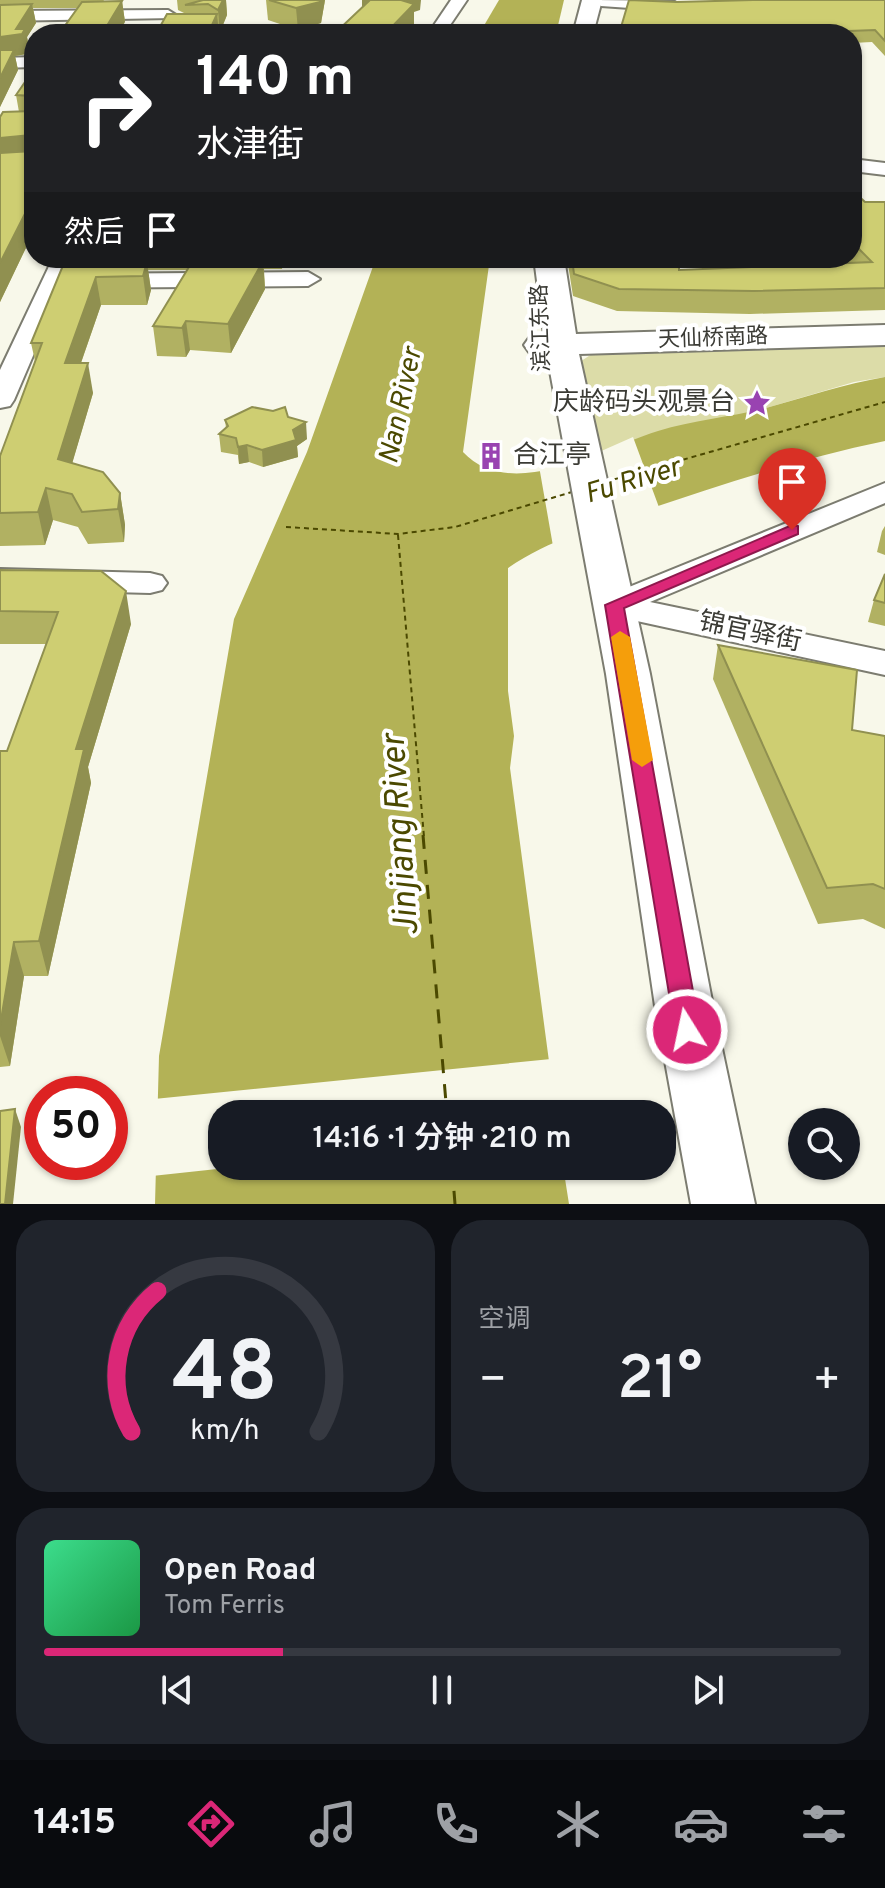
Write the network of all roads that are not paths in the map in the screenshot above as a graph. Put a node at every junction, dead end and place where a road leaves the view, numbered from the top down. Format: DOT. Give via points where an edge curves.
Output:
graph roads {
  1 [pos="459,0"];
  2 [pos="592,0"];
  3 [pos="601,0"];
  4 [pos="690,6"];
  5 [pos="171,7"];
  6 [pos="0,16"];
  7 [pos="443,24"];
  8 [pos="586,24"];
  9 [pos="595,24"];
  10 [pos="24,62"];
  11 [pos="0,63"];
  12 [pos="862,166"];
  13 [pos="885,169"];
  14 [pos="541,268"];
  15 [pos="549,268"];
  16 [pos="59,270"];
  17 [pos="308,279"];
  18 [pos="885,335"];
  19 [pos="550,344"];
  20 [pos="7,361"];
  21 [pos="0,400"];
  22 [pos="885,492"];
  23 [pos="588,540"];
  24 [pos="0,579"];
  25 [pos="150,583"];
  26 [pos="614,605"];
  27 [pos="885,663"];
  28 [pos="695,1204"];
  29 [pos="723,1204"];
  1 -- 7 [label="street"];
  2 -- 8 [label="main road"];
  3 -- 4 [label="street"];
  3 -- 9 [label="main road"];
  5 -- 6 [label="street"];
  10 -- 11 [label="street"];
  12 -- 13 [label="street"];
  14 -- 19 [label="main road, 滨江东路"];
  15 -- 19 [label="main road, 滨江东路"];
  16 -- 17 [label="street"];
  16 -- 20 [label="street"];
  18 -- 19 [label="main road, 天仙桥南路"];
  19 -- 23 [label="main road, 滨江东路" via="540,368 567,442"];
  20 -- 21 [label="street"];
  22 -- 26 [label="street"];
  23 -- 26 [label="main road"];
  23 -- 28 [label="main road"];
  24 -- 25 [label="street"];
  26 -- 27 [label="street, 锦官驿街"];
  26 -- 29 [label="main road" via="697,1090"];
}
